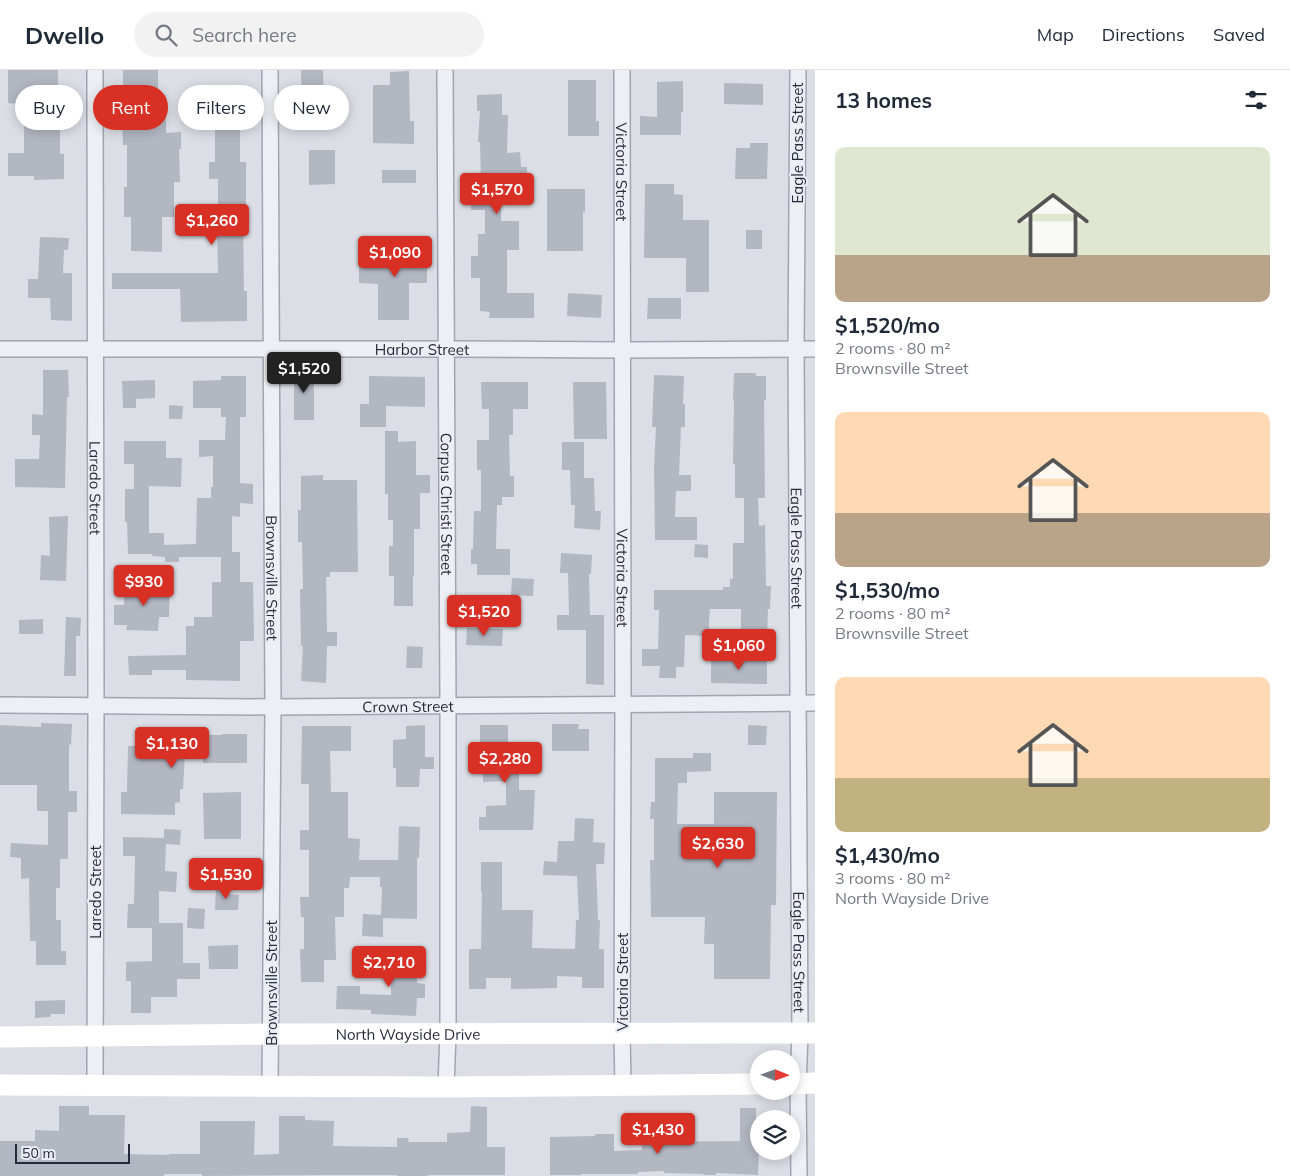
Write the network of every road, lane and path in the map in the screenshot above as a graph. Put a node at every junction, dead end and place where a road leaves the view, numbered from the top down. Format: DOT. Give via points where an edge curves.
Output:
graph roads {
  1 [pos="95,70"];
  2 [pos="270,70"];
  3 [pos="445,70"];
  4 [pos="622,70"];
  5 [pos="798,70"];
  6 [pos="0,349"];
  7 [pos="447,349"];
  8 [pos="796,349"];
  9 [pos="815,349"];
  10 [pos="95,350"];
  11 [pos="272,350"];
  12 [pos="622,350"];
  13 [pos="798,703"];
  14 [pos="815,703"];
  15 [pos="0,705"];
  16 [pos="96,705"];
  17 [pos="448,705"];
  18 [pos="623,705"];
  19 [pos="273,707"];
  20 [pos="271,1034"];
  21 [pos="448,1034"];
  22 [pos="622,1034"];
  23 [pos="808,1034"];
  24 [pos="95,1036"];
  25 [pos="0,1037"];
  26 [pos="750,1084"];
  27 [pos="801,1084"];
  28 [pos="0,1085"];
  29 [pos="95,1085"];
  30 [pos="623,1085"];
  31 [pos="270,1086"];
  32 [pos="446,1087"];
  33 [pos="799,1176"];
  1 -- 10 [label="street, Laredo Street"];
  2 -- 11 [label="street, Brownsville Street"];
  3 -- 7 [label="street, Corpus Christi Street"];
  4 -- 12 [label="street, Victoria Street"];
  5 -- 8 [label="street, Eagle Pass Street"];
  6 -- 10 [label="street, Harbor Street"];
  7 -- 11 [label="street, Harbor Street"];
  7 -- 12 [label="street, Harbor Street"];
  7 -- 17 [label="street, Corpus Christi Street"];
  8 -- 9 [label="street, Harbor Street"];
  8 -- 12 [label="street, Harbor Street"];
  8 -- 13 [label="street, Eagle Pass Street"];
  10 -- 11 [label="street, Harbor Street"];
  10 -- 16 [label="street, Laredo Street"];
  11 -- 19 [label="street, Brownsville Street"];
  12 -- 18 [label="street, Victoria Street"];
  13 -- 14 [label="street, Crown Street"];
  13 -- 18 [label="street, Crown Street"];
  13 -- 23 [label="street, Eagle Pass Street"];
  15 -- 16 [label="street, Crown Street"];
  16 -- 19 [label="street, Crown Street"];
  16 -- 24 [label="street, Laredo Street"];
  17 -- 18 [label="street, Crown Street"];
  17 -- 19 [label="street, Crown Street"];
  17 -- 21 [label="street, Corpus Christi Street"];
  18 -- 22 [label="street, Victoria Street"];
  19 -- 20 [label="street, Brownsville Street"];
  20 -- 21 [label="main road, North Wayside Drive"];
  20 -- 24 [label="main road, North Wayside Drive"];
  20 -- 31 [label="street, Brownsville Street"];
  21 -- 22 [label="main road, North Wayside Drive"];
  21 -- 32 [label="street, Corpus Christi Street"];
  22 -- 23 [label="main road, North Wayside Drive"];
  22 -- 30 [label="street, Victoria Street"];
  23 -- 27 [label="street, Eagle Pass Street"];
  24 -- 25 [label="main road, North Wayside Drive"];
  24 -- 29 [label="street, Laredo Street"];
  26 -- 30 [label="main road"];
  27 -- 33 [label="street, Eagle Pass Street"];
  28 -- 29 [label="main road"];
  29 -- 31 [label="main road"];
  30 -- 32 [label="main road"];
  31 -- 32 [label="main road"];
}
